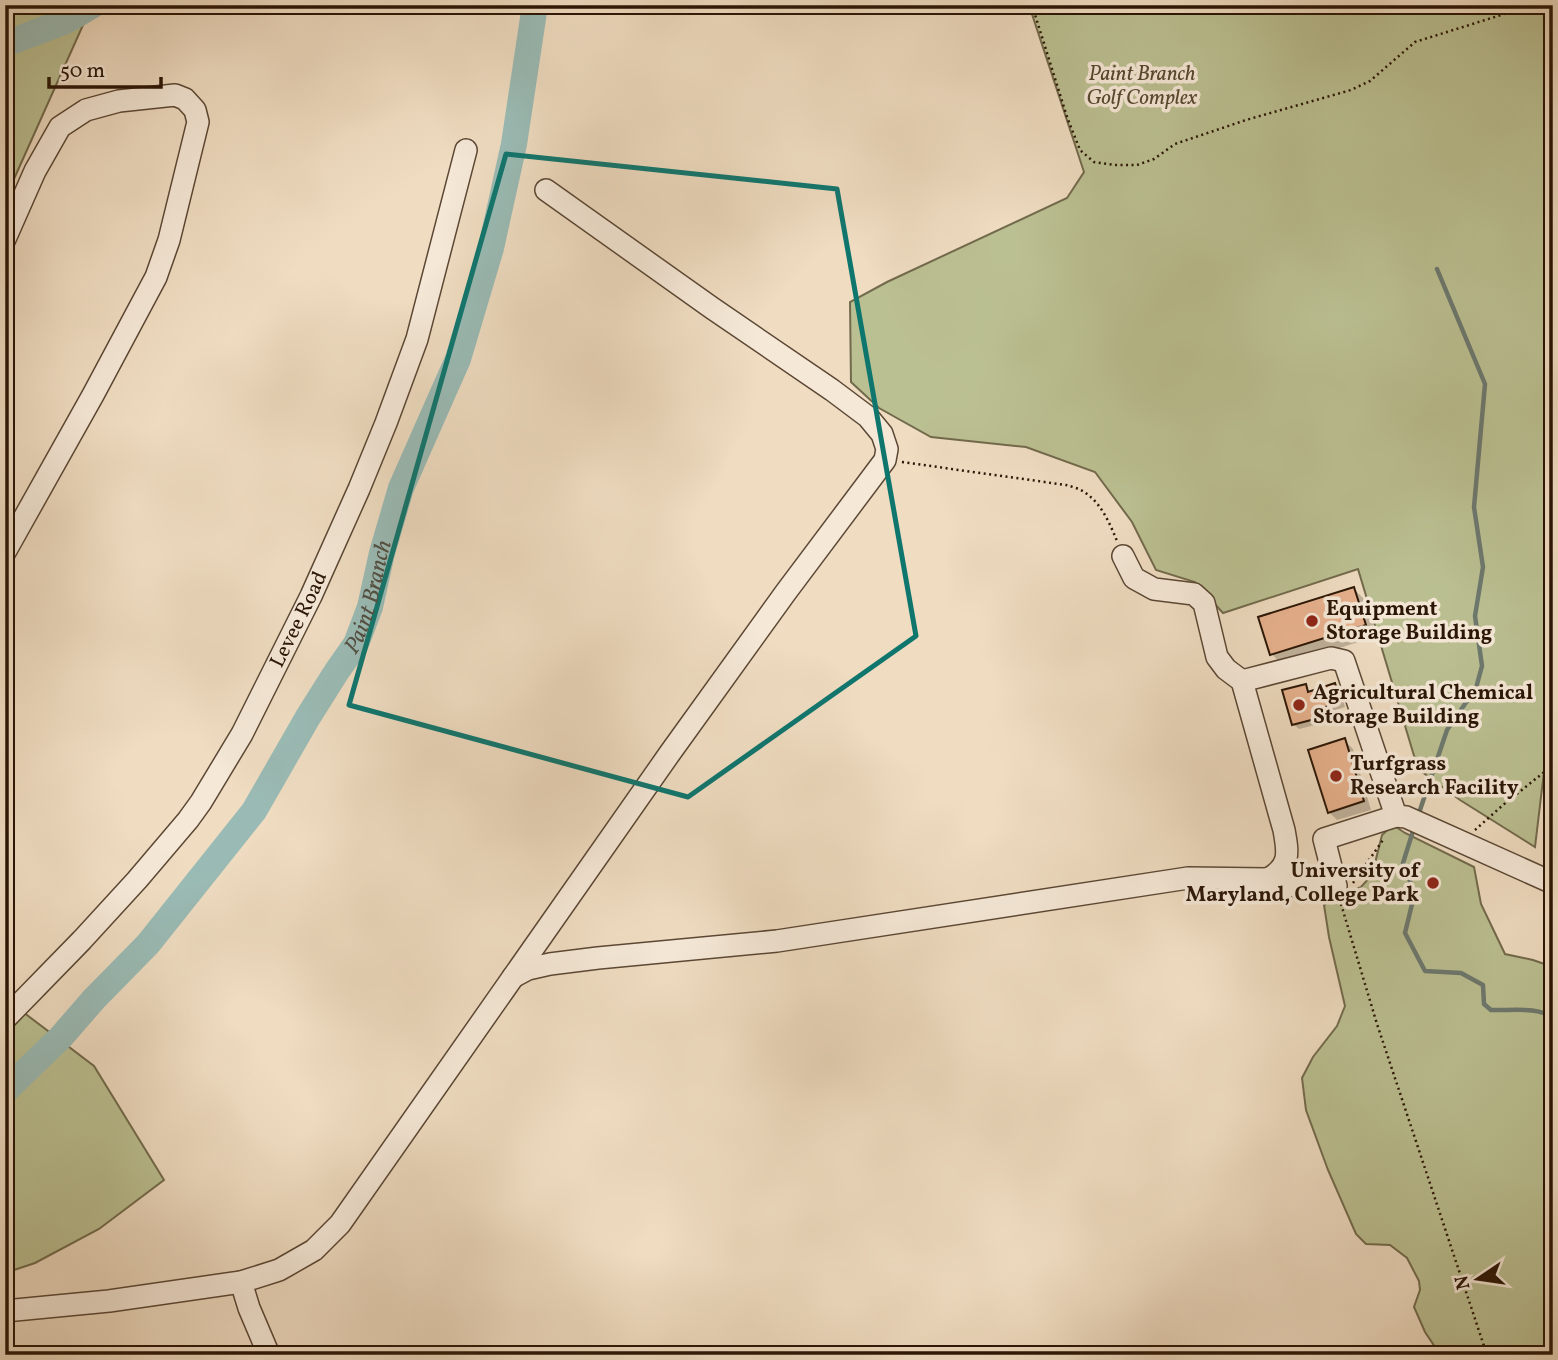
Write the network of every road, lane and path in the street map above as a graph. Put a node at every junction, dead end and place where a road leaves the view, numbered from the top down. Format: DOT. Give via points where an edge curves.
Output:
graph roads {
  1 [pos="1032,5"];
  2 [pos="1533,5"];
  3 [pos="466,150"];
  4 [pos="546,190"];
  5 [pos="5,239"];
  6 [pos="885,460"];
  7 [pos="5,552"];
  8 [pos="1123,556"];
  9 [pos="1241,681"];
  10 [pos="1553,765"];
  11 [pos="1396,816"];
  12 [pos="1464,844"];
  13 [pos="1268,879"];
  14 [pos="1553,883"];
  15 [pos="1351,886"];
  16 [pos="1344,896"];
  17 [pos="512,978"];
  18 [pos="5,1018"];
  19 [pos="241,1282"];
  20 [pos="5,1311"];
  21 [pos="269,1355"];
  22 [pos="1487,1355"];
  1 -- 2 [label="path" via="1080,150 1094,162 1137,165 1175,144 1351,90 1370,81 1415,42"];
  3 -- 18 [label="lane, Levee Road" via="416,339 390,413 333,547 242,734 188,820 82,940"];
  4 -- 6 [label="lane" via="868,417 882,434"];
  5 -- 7 [label="lane" via="60,127 86,110 119,101 175,95 195,110 198,122 156,277"];
  6 -- 8 [label="path" via="1066,485 1086,492 1105,514"];
  6 -- 17 [label="lane" via="677,742"];
  8 -- 9 [label="lane" via="1134,578 1154,589 1194,594 1204,603 1217,657"];
  9 -- 11 [label="lane" via="1331,658 1343,661"];
  9 -- 13 [label="lane" via="1288,850 1285,865"];
  10 -- 12 [label="path" via="1476,828"];
  11 -- 12 [label="lane"];
  11 -- 13 [label="lane" via="1324,839 1336,886 1331,890"];
  11 -- 15 [label="path"];
  12 -- 14 [label="lane"];
  13 -- 17 [label="lane" via="1188,878 778,941 550,964"];
  16 -- 22 [label="path" via="1341,904 1350,939"];
  17 -- 19 [label="lane" via="340,1224 314,1250 279,1270"];
  19 -- 20 [label="lane"];
  19 -- 21 [label="lane"];
}
